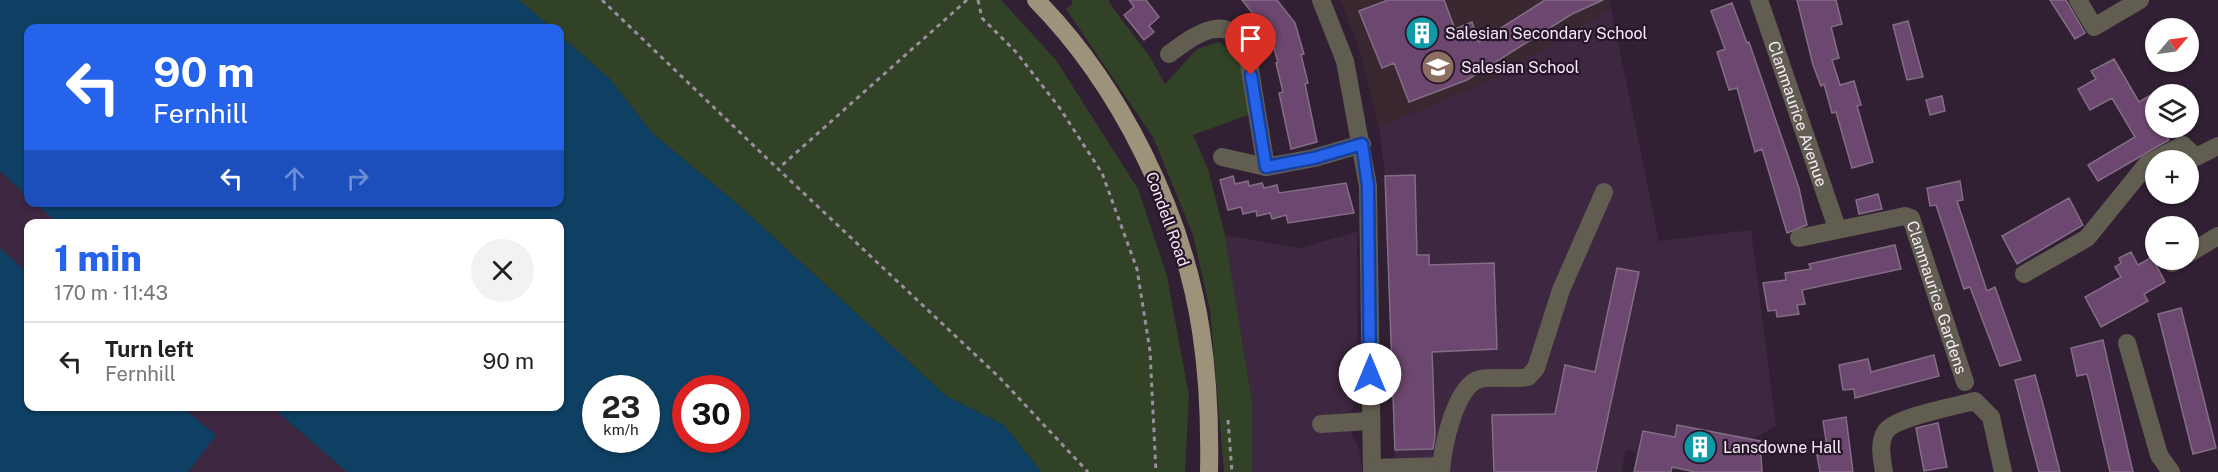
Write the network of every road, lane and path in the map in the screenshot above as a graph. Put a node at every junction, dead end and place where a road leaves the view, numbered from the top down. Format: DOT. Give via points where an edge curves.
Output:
graph roads {
  1 [pos="602,0"];
  2 [pos="967,0"];
  3 [pos="978,0"];
  4 [pos="1036,0"];
  5 [pos="1321,0"];
  6 [pos="1759,0"];
  7 [pos="2078,0"];
  8 [pos="2140,0"];
  9 [pos="1169,54"];
  10 [pos="1362,144"];
  11 [pos="2218,146"];
  12 [pos="1222,157"];
  13 [pos="1266,167"];
  14 [pos="778,168"];
  15 [pos="1604,192"];
  16 [pos="1837,228"];
  17 [pos="2218,236"];
  18 [pos="1799,238"];
  19 [pos="2199,247"];
  20 [pos="2024,274"];
  21 [pos="2127,343"];
  22 [pos="1965,382"];
  23 [pos="1228,420"];
  24 [pos="1370,421"];
  25 [pos="1321,424"];
  26 [pos="1441,469"];
  27 [pos="1372,470"];
  28 [pos="1089,472"];
  29 [pos="1156,472"];
  30 [pos="1209,472"];
  31 [pos="1232,472"];
  32 [pos="1884,472"];
  33 [pos="2003,472"];
  34 [pos="2171,472"];
  1 -- 14 [label="path"];
  2 -- 14 [label="path"];
  3 -- 29 [label="path" via="982,18 1016,52 1059,107 1102,173 1137,269 1150,351"];
  4 -- 30 [label="main road, Condell Road" via="1095,73 1135,137 1165,201 1201,330"];
  5 -- 10 [label="street" via="1345,61"];
  6 -- 16 [label="street, Clanmaurice Avenue"];
  7 -- 8 [label="street" via="2094,27"];
  9 -- 13 [label="street" via="1199,32 1210,29 1234,34 1242,41"];
  10 -- 13 [label="street"];
  10 -- 24 [label="street" via="1368,186"];
  11 -- 20 [label="street" via="2196,157 2183,146 2147,165 2087,238"];
  12 -- 13 [label="street"];
  14 -- 28 [label="path" via="999,377"];
  15 -- 26 [label="street" via="1561,290 1536,368 1528,377 1480,379 1471,383 1458,399"];
  16 -- 18 [label="street, Clanmaurice Gardens"];
  16 -- 22 [label="street, Clanmaurice Gardens" via="1911,218"];
  17 -- 19 [label="street"];
  21 -- 34 [label="street" via="2160,455"];
  23 -- 31 [label="path"];
  24 -- 25 [label="street"];
  24 -- 27 [label="street"];
  26 -- 27 [label="street"];
  32 -- 33 [label="street" via="1880,451 1886,431 1897,422 1975,401 1991,417"];
}
